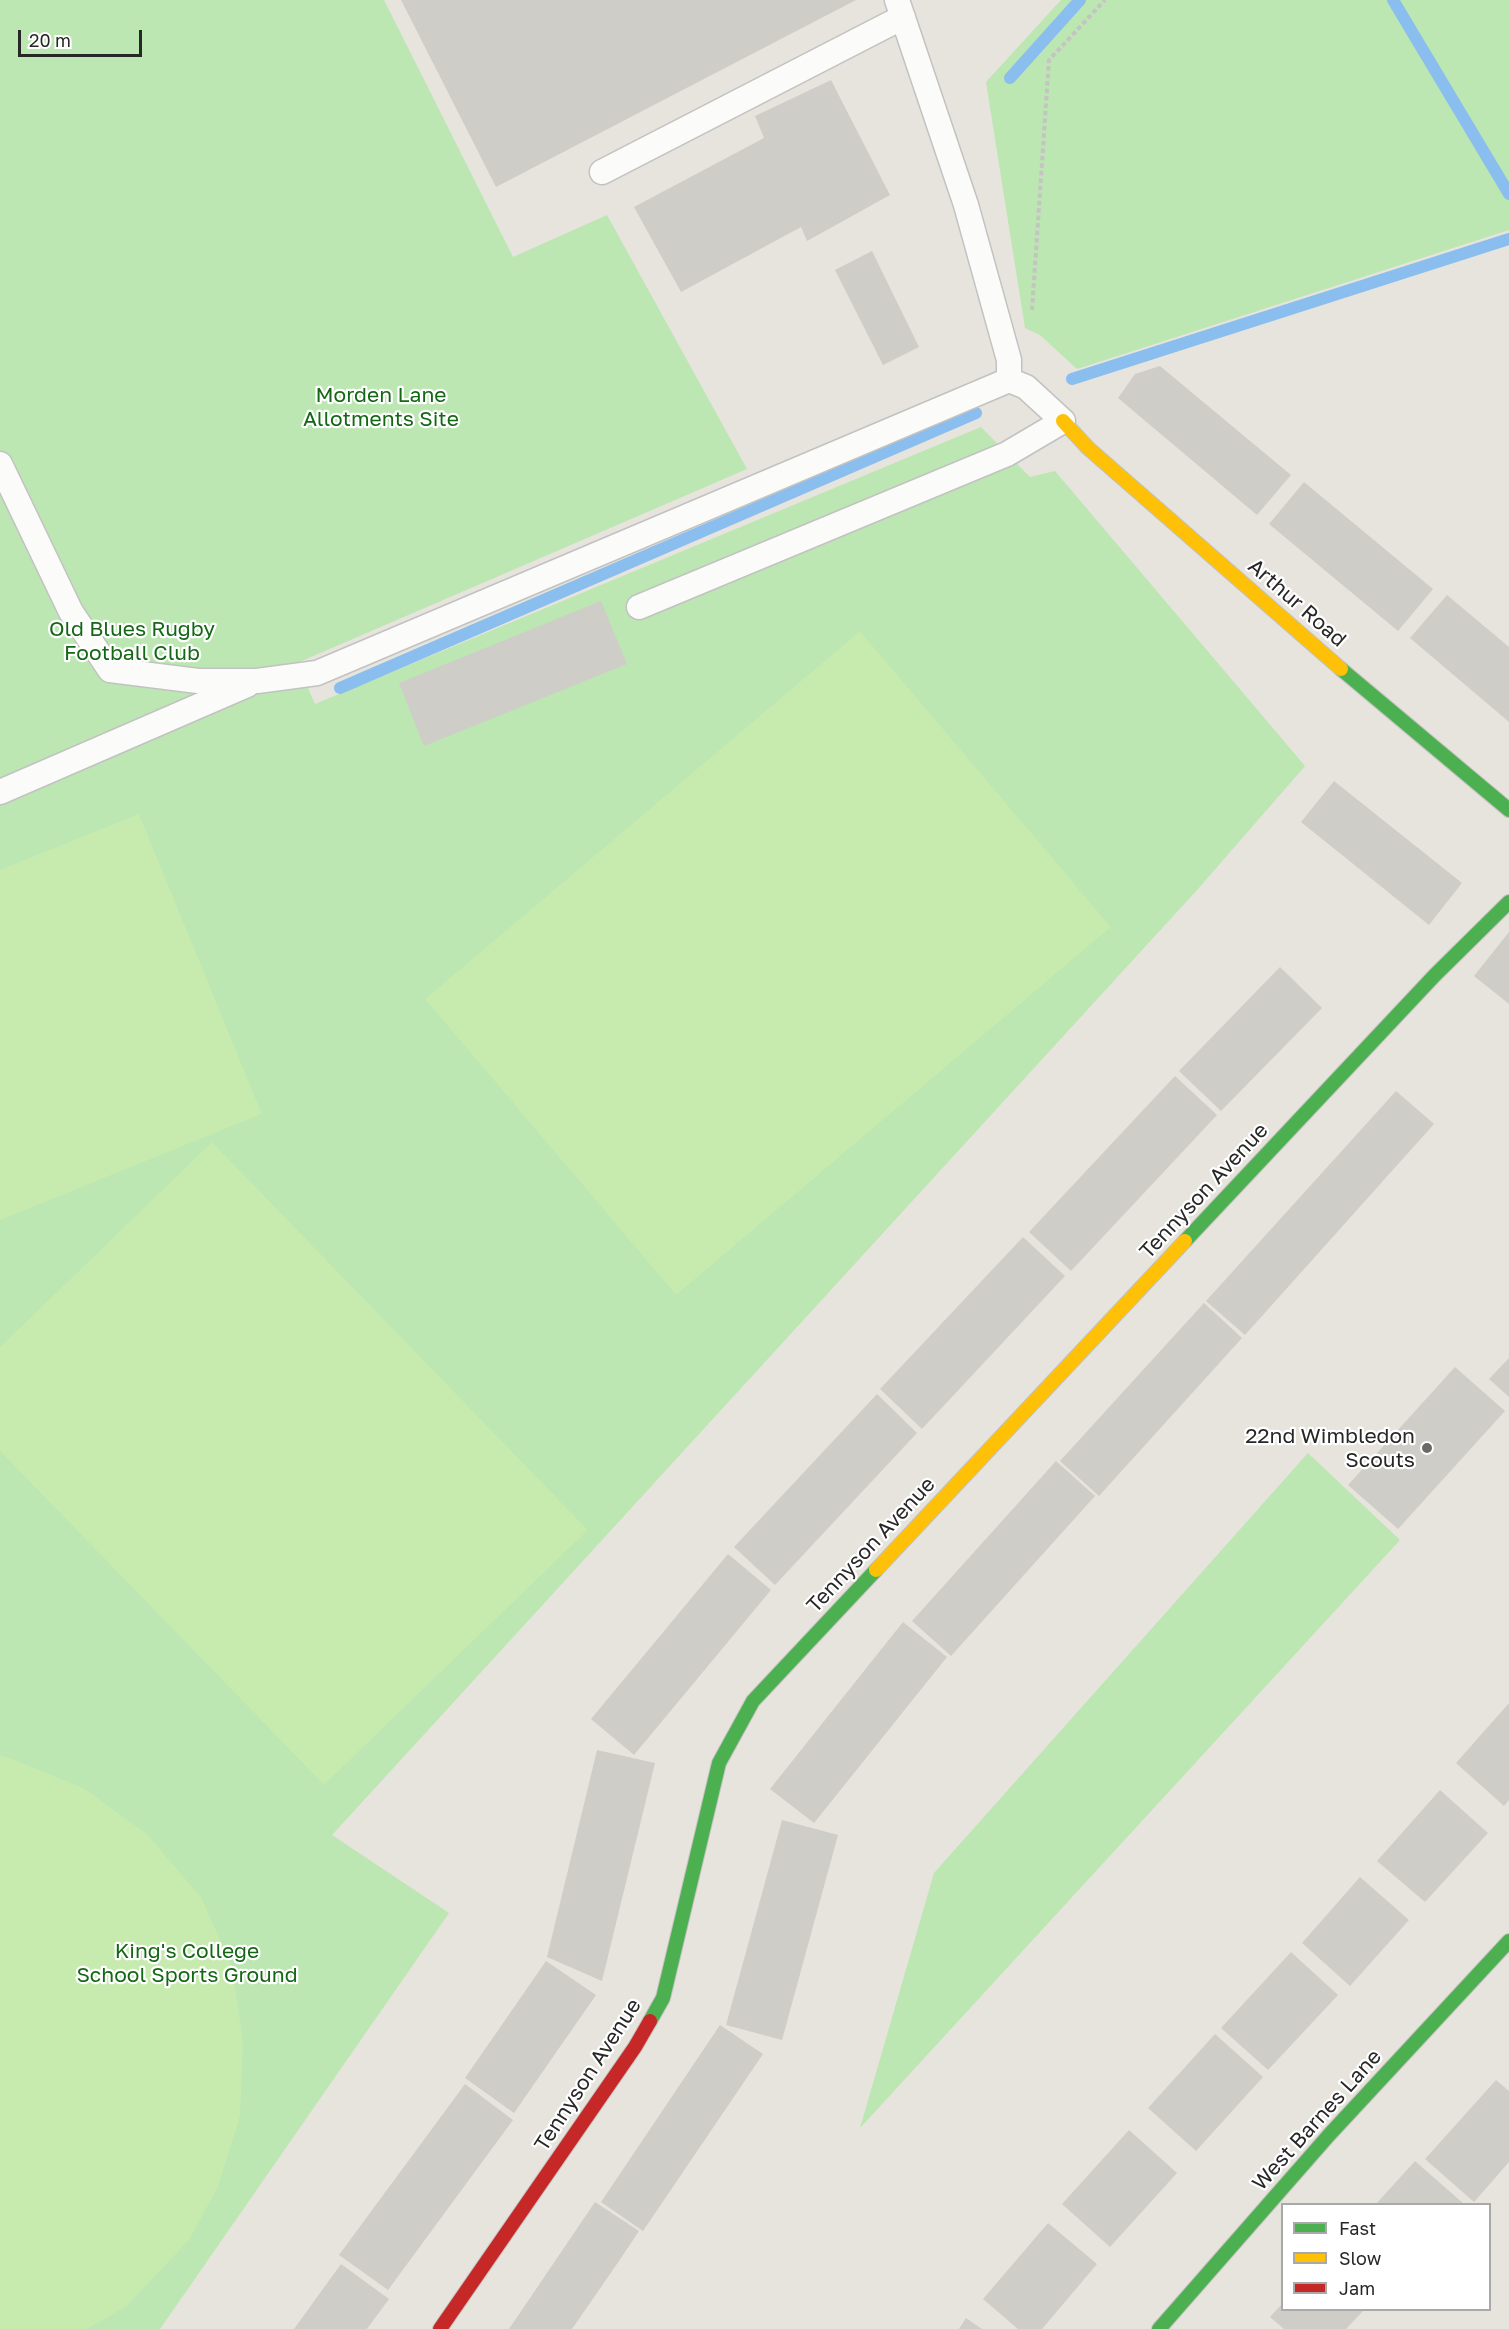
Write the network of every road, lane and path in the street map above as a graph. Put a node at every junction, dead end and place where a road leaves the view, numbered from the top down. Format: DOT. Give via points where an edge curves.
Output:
graph roads {
  1 [pos="1106,0"];
  2 [pos="900,9"];
  3 [pos="602,172"];
  4 [pos="1032,316"];
  5 [pos="1009,380"];
  6 [pos="1063,421"];
  7 [pos="0,464"];
  8 [pos="639,607"];
  9 [pos="257,681"];
  10 [pos="0,792"];
  11 [pos="1509,810"];
  12 [pos="1509,902"];
  13 [pos="1509,1941"];
  14 [pos="440,2329"];
  15 [pos="1159,2329"];
  1 -- 4 [label="path" via="1049,60"];
  2 -- 3 [label="lane"];
  2 -- 5 [label="lane" via="966,205 1009,360"];
  5 -- 6 [label="lane" via="1026,387"];
  5 -- 9 [label="lane" via="317,673"];
  6 -- 8 [label="lane" via="1007,454"];
  6 -- 11 [label="street, Arthur Road" via="1088,448"];
  7 -- 9 [label="lane" via="71,612 110,670 198,681"];
  9 -- 10 [label="lane"];
  12 -- 14 [label="street, Tennyson Avenue" via="1435,975 753,1701 720,1763 663,1998 635,2047"];
  13 -- 15 [label="street, West Barnes Lane" via="1329,2135"];
}
